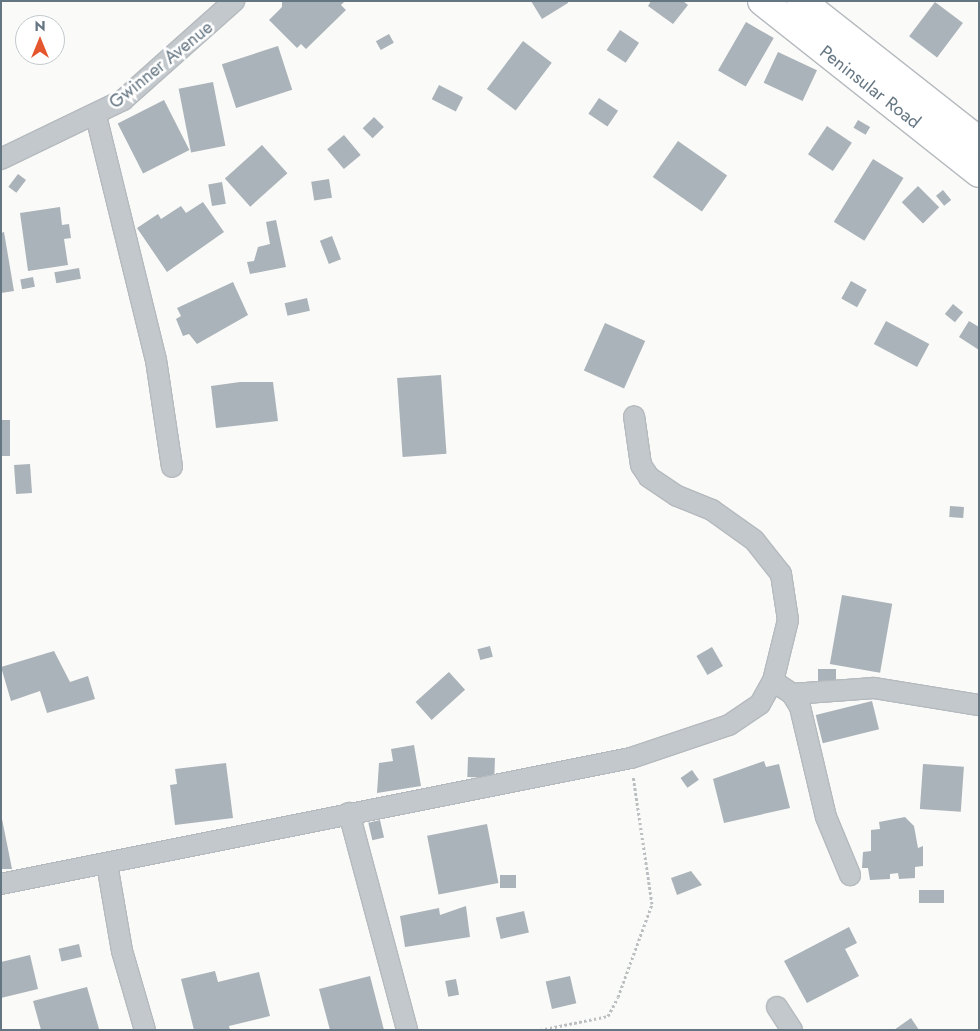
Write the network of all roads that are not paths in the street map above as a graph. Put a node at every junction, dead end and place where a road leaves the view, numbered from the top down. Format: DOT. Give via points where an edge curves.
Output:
graph roads {
  1 [pos="234,1"];
  2 [pos="762,1"];
  3 [pos="800,1"];
  4 [pos="96,116"];
  5 [pos="979,141"];
  6 [pos="1,159"];
  7 [pos="979,173"];
  8 [pos="634,416"];
  9 [pos="172,467"];
  10 [pos="773,681"];
  11 [pos="792,694"];
  12 [pos="979,705"];
  13 [pos="349,813"];
  14 [pos="107,864"];
  15 [pos="850,875"];
  16 [pos="1,884"];
  17 [pos="777,1007"];
  18 [pos="145,1030"];
  19 [pos="407,1030"];
  20 [pos="792,1030"];
  1 -- 4 [label="street, Gwinner Avenue" via="156,73"];
  2 -- 7 [label="main road, Peninsular Road"];
  3 -- 5 [label="main road, Peninsular Road"];
  4 -- 6 [label="street, Gwinner Avenue"];
  4 -- 9 [label="street" via="156,360"];
  8 -- 10 [label="street" via="641,465 650,477 677,496 712,510 754,540 781,574 788,620"];
  10 -- 11 [label="street"];
  10 -- 13 [label="street" via="760,704 729,725 631,758"];
  11 -- 12 [label="street" via="874,688"];
  11 -- 15 [label="street" via="800,707 826,817"];
  13 -- 14 [label="street"];
  13 -- 19 [label="street"];
  14 -- 16 [label="street"];
  14 -- 18 [label="street" via="122,952"];
  17 -- 20 [label="street"];
}
